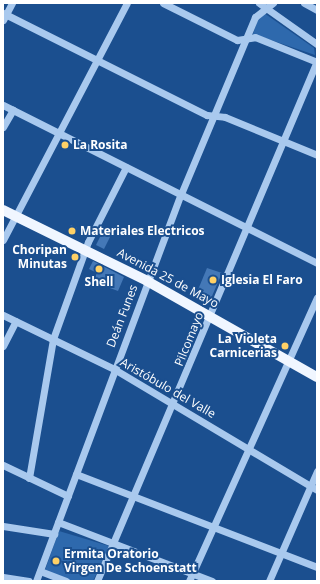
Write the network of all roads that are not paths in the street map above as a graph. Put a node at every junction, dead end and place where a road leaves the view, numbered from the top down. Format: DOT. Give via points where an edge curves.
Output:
graph roads {
  1 [pos="12,3"];
  2 [pos="127,3"];
  3 [pos="163,3"];
  4 [pos="259,3"];
  5 [pos="273,3"];
  6 [pos="304,3"];
  7 [pos="265,10"];
  8 [pos="317,10"];
  9 [pos="4,16"];
  10 [pos="246,38"];
  11 [pos="317,44"];
  12 [pos="96,60"];
  13 [pos="317,61"];
  14 [pos="3,105"];
  15 [pos="13,110"];
  16 [pos="214,115"];
  17 [pos="3,127"];
  18 [pos="58,132"];
  19 [pos="283,141"];
  20 [pos="317,155"];
  21 [pos="126,167"];
  22 [pos="181,194"];
  23 [pos="3,210"];
  24 [pos="16,217"];
  25 [pos="249,226"];
  26 [pos="3,240"];
  27 [pos="85,250"];
  28 [pos="316,260"];
  29 [pos="147,281"];
  30 [pos="317,298"];
  31 [pos="3,315"];
  32 [pos="211,315"];
  33 [pos="16,321"];
  34 [pos="53,339"];
  35 [pos="3,346"];
  36 [pos="289,360"];
  37 [pos="114,369"];
  38 [pos="317,376"];
  39 [pos="174,404"];
  40 [pos="248,448"];
  41 [pos="3,465"];
  42 [pos="317,471"];
  43 [pos="76,474"];
  44 [pos="29,478"];
  45 [pos="309,485"];
  46 [pos="317,490"];
  47 [pos="68,496"];
  48 [pos="134,496"];
  49 [pos="58,522"];
  50 [pos="3,526"];
  51 [pos="212,527"];
  52 [pos="54,534"];
  53 [pos="114,543"];
  54 [pos="280,554"];
  55 [pos="317,567"];
  56 [pos="40,571"];
  57 [pos="192,574"];
  58 [pos="3,577"];
  59 [pos="29,581"];
  60 [pos="36,581"];
  61 [pos="66,581"];
  62 [pos="97,581"];
  63 [pos="189,581"];
  64 [pos="212,581"];
  65 [pos="269,581"];
  1 -- 9 [label="street"];
  2 -- 12 [label="street"];
  3 -- 10 [label="street" via="237,40"];
  4 -- 7 [label="street"];
  5 -- 7 [label="street, Deán Funes"];
  6 -- 8 [label="street"];
  7 -- 10 [label="street, Deán Funes" via="255,17"];
  7 -- 11 [label="street"];
  9 -- 12 [label="street"];
  10 -- 13 [label="street" via="255,37"];
  10 -- 16 [label="street, Deán Funes"];
  12 -- 16 [label="street"];
  12 -- 18 [label="street"];
  13 -- 19 [label="street, Pilcomayo"];
  14 -- 15 [label="street"];
  15 -- 17 [label="street"];
  15 -- 18 [label="street"];
  16 -- 19 [label="street"];
  16 -- 22 [label="street, Deán Funes"];
  18 -- 21 [label="street"];
  18 -- 24 [label="street"];
  19 -- 20 [label="street"];
  19 -- 25 [label="street, Pilcomayo"];
  21 -- 22 [label="street"];
  21 -- 27 [label="street"];
  22 -- 25 [label="street"];
  22 -- 29 [label="street, Deán Funes"];
  23 -- 24 [label="main road, Avenida 25 de Mayo"];
  24 -- 26 [label="street"];
  24 -- 27 [label="main road, Avenida 25 de Mayo"];
  25 -- 28 [label="street"];
  25 -- 32 [label="street, Pilcomayo"];
  27 -- 29 [label="main road, Avenida 25 de Mayo"];
  27 -- 34 [label="street"];
  29 -- 32 [label="main road, Avenida 25 de Mayo"];
  29 -- 37 [label="street, Deán Funes"];
  30 -- 36 [label="street"];
  31 -- 33 [label="street, Aristóbulo del Valle"];
  32 -- 36 [label="main road, Avenida 25 de Mayo"];
  32 -- 39 [label="street, Pilcomayo"];
  33 -- 34 [label="street, Aristóbulo del Valle"];
  33 -- 35 [label="street"];
  34 -- 37 [label="street, Aristóbulo del Valle"];
  34 -- 44 [label="street"];
  36 -- 38 [label="main road, Avenida 25 de Mayo"];
  36 -- 40 [label="street"];
  37 -- 39 [label="street, Aristóbulo del Valle"];
  37 -- 43 [label="street, Deán Funes"];
  39 -- 40 [label="street, Aristóbulo del Valle"];
  39 -- 48 [label="street, Pilcomayo"];
  40 -- 45 [label="street, Aristóbulo del Valle"];
  40 -- 51 [label="street"];
  41 -- 44 [label="street"];
  42 -- 45 [label="street"];
  43 -- 47 [label="street, Deán Funes"];
  43 -- 48 [label="street"];
  44 -- 47 [label="street"];
  45 -- 46 [label="street, Aristóbulo del Valle"];
  45 -- 54 [label="street"];
  47 -- 49 [label="street, Deán Funes"];
  48 -- 51 [label="street"];
  48 -- 53 [label="street, Pilcomayo"];
  49 -- 52 [label="street, Deán Funes"];
  49 -- 53 [label="street"];
  50 -- 52 [label="street"];
  51 -- 54 [label="street"];
  51 -- 57 [label="street"];
  52 -- 56 [label="street, Deán Funes"];
  53 -- 57 [label="street"];
  53 -- 62 [label="street, Pilcomayo"];
  54 -- 55 [label="street"];
  54 -- 65 [label="street"];
  56 -- 60 [label="street, Deán Funes"];
  56 -- 61 [label="street"];
  57 -- 63 [label="street"];
  57 -- 64 [label="street"];
  58 -- 59 [label="street"];
}
